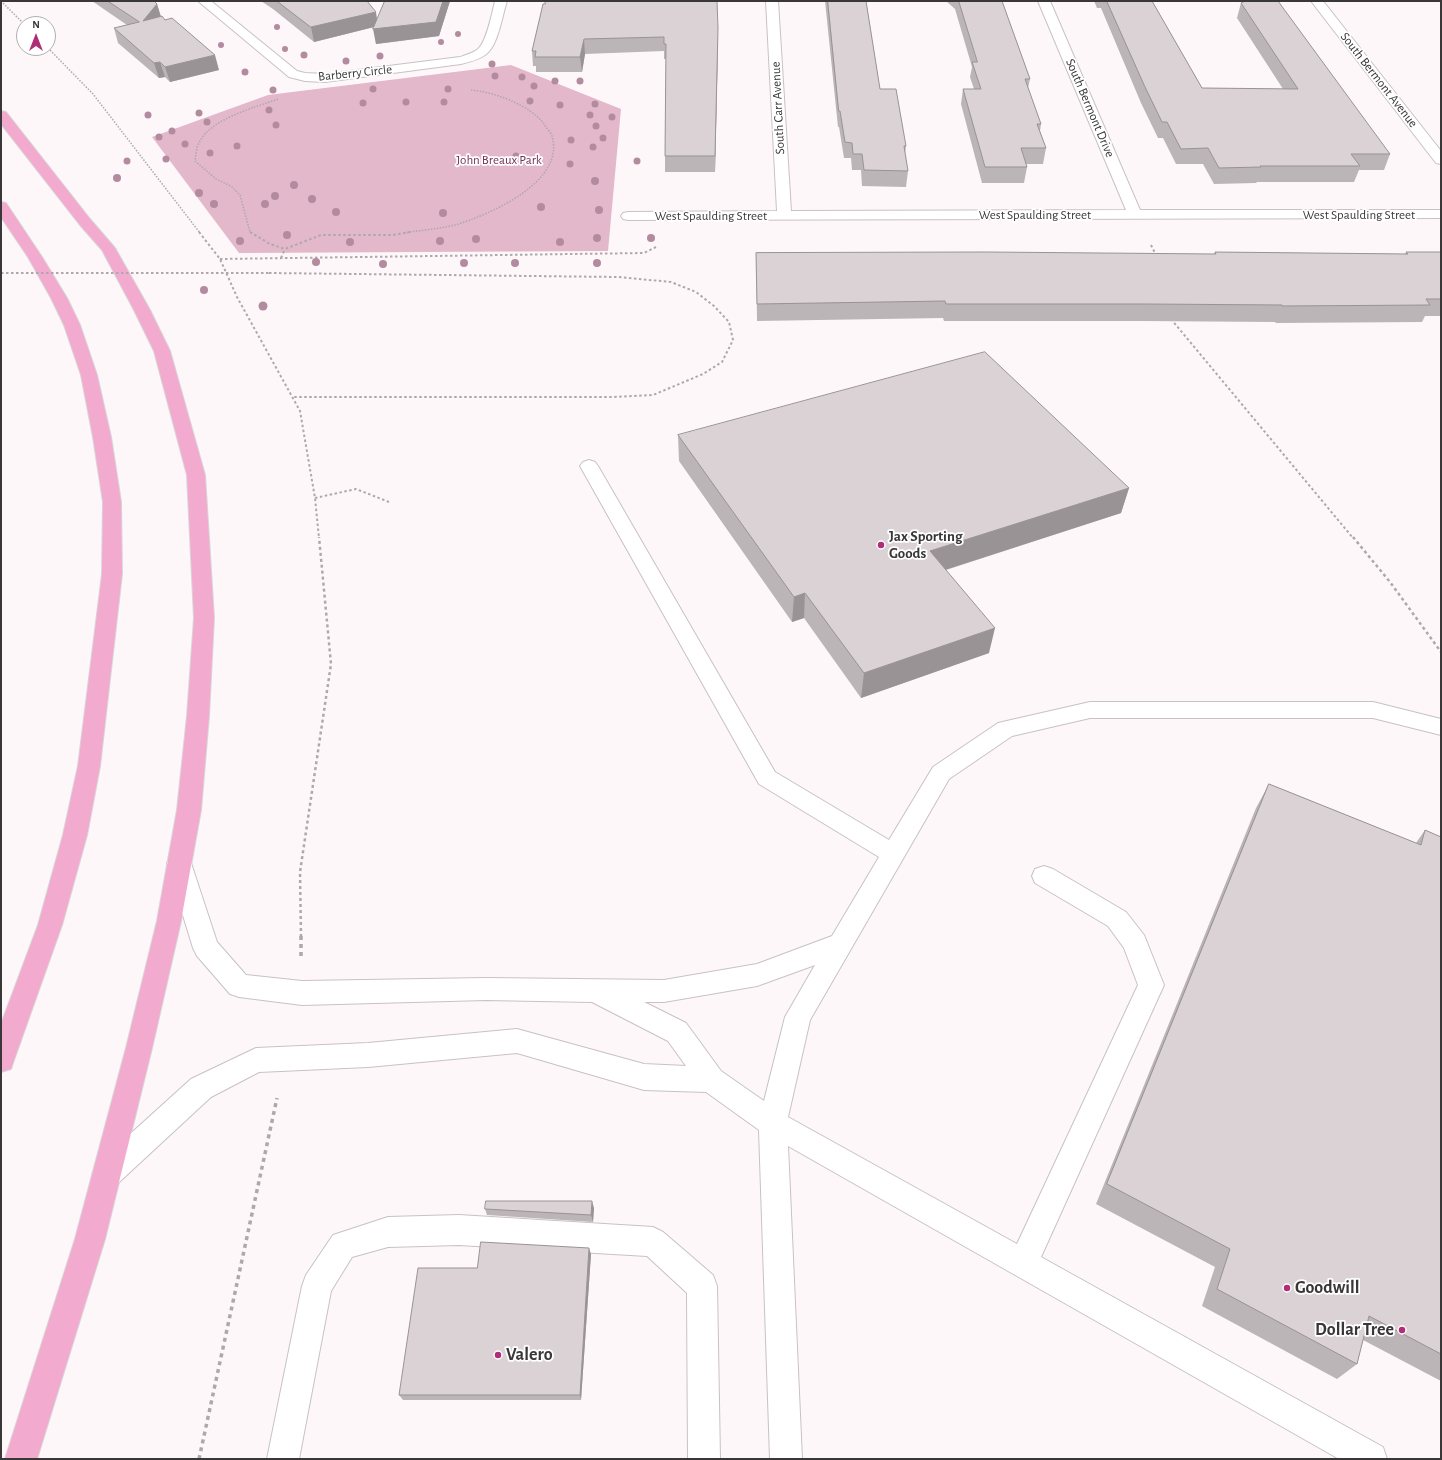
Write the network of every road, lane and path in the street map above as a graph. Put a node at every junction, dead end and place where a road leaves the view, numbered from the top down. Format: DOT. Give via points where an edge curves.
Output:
graph roads {
  1 [pos="1,1"];
  2 [pos="204,1"];
  3 [pos="501,1"];
  4 [pos="772,1"];
  5 [pos="1044,1"];
  6 [pos="1317,1"];
  7 [pos="16,16"];
  8 [pos="56,56"];
  9 [pos="423,66"];
  10 [pos="282,98"];
  11 [pos="1,115"];
  12 [pos="1441,160"];
  13 [pos="1,206"];
  14 [pos="1441,214"];
  15 [pos="784,215"];
  16 [pos="1135,215"];
  17 [pos="628,216"];
  18 [pos="686,216"];
  19 [pos="286,249"];
  20 [pos="281,258"];
  21 [pos="220,259"];
  22 [pos="1159,262"];
  23 [pos="1,273"];
  24 [pos="1167,314"];
  25 [pos="292,397"];
  26 [pos="589,466"];
  27 [pos="315,498"];
  28 [pos="389,502"];
  29 [pos="1441,652"];
  30 [pos="1441,727"];
  31 [pos="894,854"];
  32 [pos="179,863"];
  33 [pos="1044,876"];
  34 [pos="841,944"];
  35 [pos="594,990"];
  36 [pos="302,993"];
  37 [pos="285,1059"];
  38 [pos="1,1060"];
  39 [pos="711,1080"];
  40 [pos="773,1123"];
  41 [pos="106,1175"];
  42 [pos="1023,1263"];
  43 [pos="21,1459"];
  44 [pos="200,1459"];
  45 [pos="283,1459"];
  46 [pos="704,1459"];
  47 [pos="786,1459"];
  48 [pos="1371,1459"];
  1 -- 7 [label="path"];
  2 -- 9 [label="street, Barberry Circle" via="293,74 325,78"];
  3 -- 9 [label="street, Barberry Circle" via="488,44 483,51 461,60"];
  4 -- 15 [label="street, South Carr Avenue"];
  5 -- 16 [label="street, South Bermont Drive"];
  6 -- 12 [label="street, South Bermont Avenue"];
  8 -- 21 [label="path" via="93,94"];
  9 -- 19 [label="path" via="430,85 481,91 507,99 538,116 552,136 553,155 542,177 518,197 490,212 454,225 393,235 321,235"];
  10 -- 19 [label="path" via="241,113 211,129 198,144 195,161 216,179 231,186 240,196 250,232 270,244"];
  11 -- 32 [label="main road" via="84,222 108,248 142,310 162,351 196,475 204,618 189,810"];
  13 -- 38 [label="main road" via="59,298 72,325 89,375 112,502 112,574 89,766 75,835 50,925"];
  14 -- 16 [label="street, West Spaulding Street"];
  15 -- 16 [label="street, West Spaulding Street"];
  15 -- 18 [label="street, West Spaulding Street"];
  16 -- 22 [label="path"];
  17 -- 18 [label="street, West Spaulding Street"];
  18 -- 20 [label="path" via="686,230 669,242 644,253"];
  19 -- 20 [label="path"];
  20 -- 21 [label="path"];
  21 -- 25 [label="path" via="237,297"];
  23 -- 25 [label="path, bridge" via="618,277 671,282 696,292 729,322 733,340 722,362 703,374 654,395"];
  24 -- 29 [label="path" via="1390,582"];
  25 -- 27 [label="path" via="300,411"];
  26 -- 31 [label="street" via="767,778"];
  27 -- 28 [label="path" via="356,489"];
  27 -- 36 [label="path" via="332,664 300,872"];
  30 -- 31 [label="street" via="1373,710 1090,710 1006,729 941,773"];
  31 -- 34 [label="street"];
  32 -- 36 [label="street" via="206,948 239,986"];
  32 -- 41 [label="main road" via="139,1048"];
  33 -- 42 [label="street" via="1117,919 1135,944 1150,985"];
  34 -- 35 [label="street" via="757,975 664,991"];
  34 -- 40 [label="street" via="798,1017"];
  35 -- 36 [label="street"];
  35 -- 39 [label="street" via="677,1032"];
  37 -- 39 [label="street" via="517,1042 644,1077"];
  37 -- 41 [label="street" via="256,1060 201,1088"];
  37 -- 44 [label="path"];
  39 -- 40 [label="street"];
  40 -- 42 [label="street"];
  40 -- 47 [label="street"];
  41 -- 43 [label="main road" via="90,1239"];
  42 -- 48 [label="street"];
  45 -- 46 [label="street" via="317,1286 343,1246 388,1232 459,1230 653,1242 702,1286"];
}
